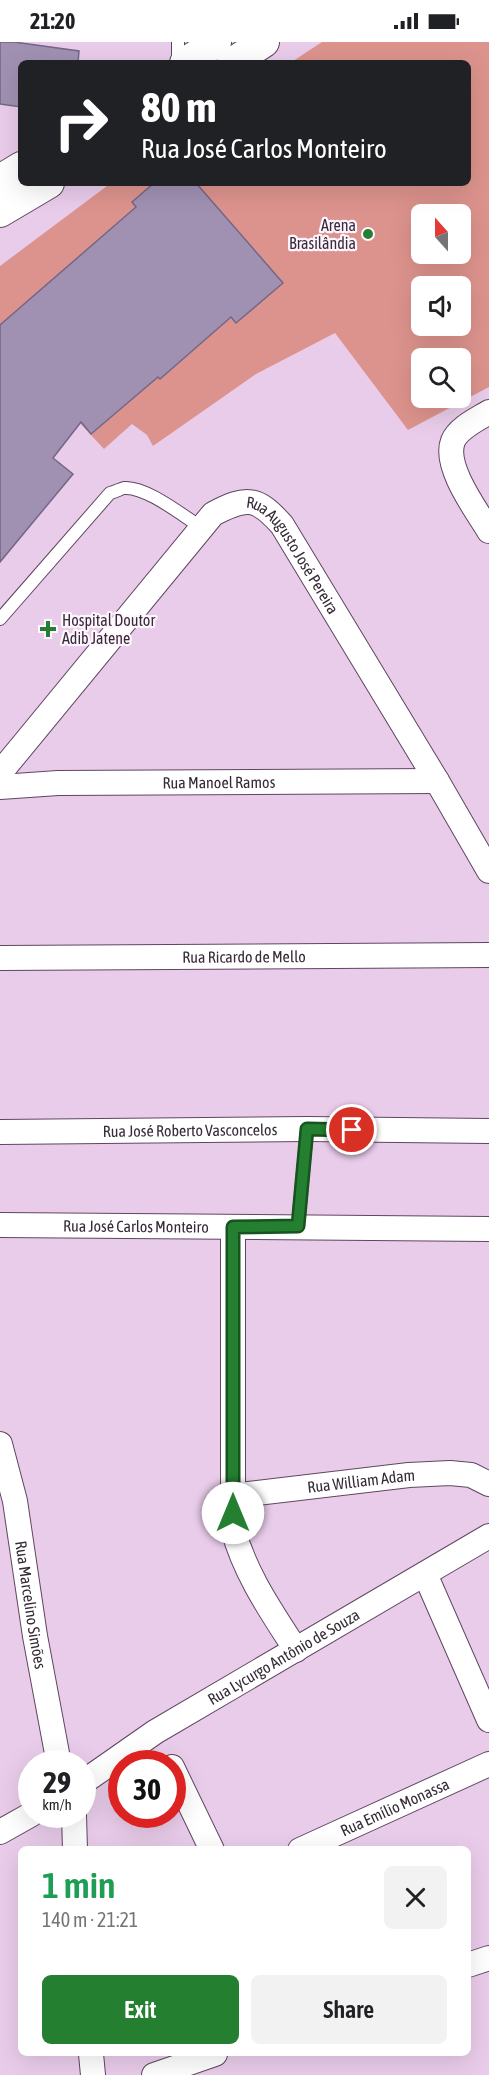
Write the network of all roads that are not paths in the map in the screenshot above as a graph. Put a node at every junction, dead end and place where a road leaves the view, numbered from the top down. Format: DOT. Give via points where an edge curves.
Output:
graph roads {
  1 [pos="178,42"];
  2 [pos="216,42"];
  3 [pos="264,42"];
  4 [pos="178,60"];
  5 [pos="189,60"];
  6 [pos="237,60"];
  7 [pos="18,169"];
  8 [pos="0,180"];
  9 [pos="44,186"];
  10 [pos="0,212"];
  11 [pos="489,412"];
  12 [pos="201,527"];
  13 [pos="489,531"];
  14 [pos="0,619"];
  15 [pos="0,773"];
  16 [pos="437,781"];
  17 [pos="0,787"];
  18 [pos="489,871"];
  19 [pos="489,955"];
  20 [pos="0,958"];
  21 [pos="307,1129"];
  22 [pos="489,1131"];
  23 [pos="0,1132"];
  24 [pos="0,1225"];
  25 [pos="298,1226"];
  26 [pos="233,1227"];
  27 [pos="489,1229"];
  28 [pos="0,1444"];
  29 [pos="489,1484"];
  30 [pos="232,1497"];
  31 [pos="489,1536"];
  32 [pos="425,1574"];
  33 [pos="296,1650"];
  34 [pos="489,1720"];
  35 [pos="155,1732"];
  36 [pos="56,1750"];
  37 [pos="164,1750"];
  38 [pos="489,1764"];
  39 [pos="96,1773"];
  40 [pos="186,1794"];
  41 [pos="18,1822"];
  42 [pos="74,1828"];
  43 [pos="0,1832"];
  44 [pos="75,1846"];
  45 [pos="211,1846"];
  46 [pos="309,1846"];
  47 [pos="489,1958"];
  48 [pos="471,1964"];
  49 [pos="91,2056"];
  50 [pos="208,2056"];
  51 [pos="93,2075"];
  52 [pos="154,2075"];
  1 -- 4 [label="lane"];
  2 -- 5 [label="street"];
  3 -- 6 [label="street"];
  7 -- 8 [label="street"];
  9 -- 10 [label="street"];
  11 -- 13 [label="street" via="459,433 451,450 467,495"];
  12 -- 14 [label="lane" via="139,490 124,488 111,493"];
  12 -- 15 [label="street, Rua Augusto José Pereira"];
  12 -- 16 [label="street, Rua Augusto José Pereira" via="213,514 237,503 255,502 269,510 282,525"];
  16 -- 17 [label="street, Rua Manoel Ramos" via="58,783"];
  16 -- 18 [label="street, Rua Augusto José Pereira"];
  19 -- 20 [label="street, Rua Ricardo de Mello"];
  21 -- 22 [label="street, Rua José Roberto Vasconcelos"];
  21 -- 23 [label="street, Rua José Roberto Vasconcelos"];
  21 -- 25 [label="lane"];
  24 -- 26 [label="street, Rua José Carlos Monteiro"];
  25 -- 26 [label="street, Rua José Carlos Monteiro"];
  25 -- 27 [label="street, Rua José Carlos Monteiro"];
  26 -- 30 [label="street"];
  28 -- 36 [label="street, Rua Marcelino Simões" via="15,1501"];
  29 -- 30 [label="street, Rua William Adam" via="471,1474 409,1475"];
  30 -- 33 [label="street" via="233,1529 250,1576"];
  31 -- 32 [label="street, Rua Lycurgo Antônio de Souza"];
  32 -- 33 [label="street, Rua Lycurgo Antônio de Souza"];
  32 -- 34 [label="street"];
  33 -- 35 [label="street, Rua Lycurgo Antônio de Souza"];
  35 -- 37 [label="street"];
  35 -- 39 [label="street, Rua Lycurgo Antônio de Souza"];
  38 -- 46 [label="street, Rua Emílio Monassa"];
  40 -- 45 [label="street"];
  41 -- 43 [label="street"];
  42 -- 44 [label="street"];
  47 -- 48 [label="street"];
  49 -- 51 [label="street"];
  50 -- 52 [label="street"];
}
